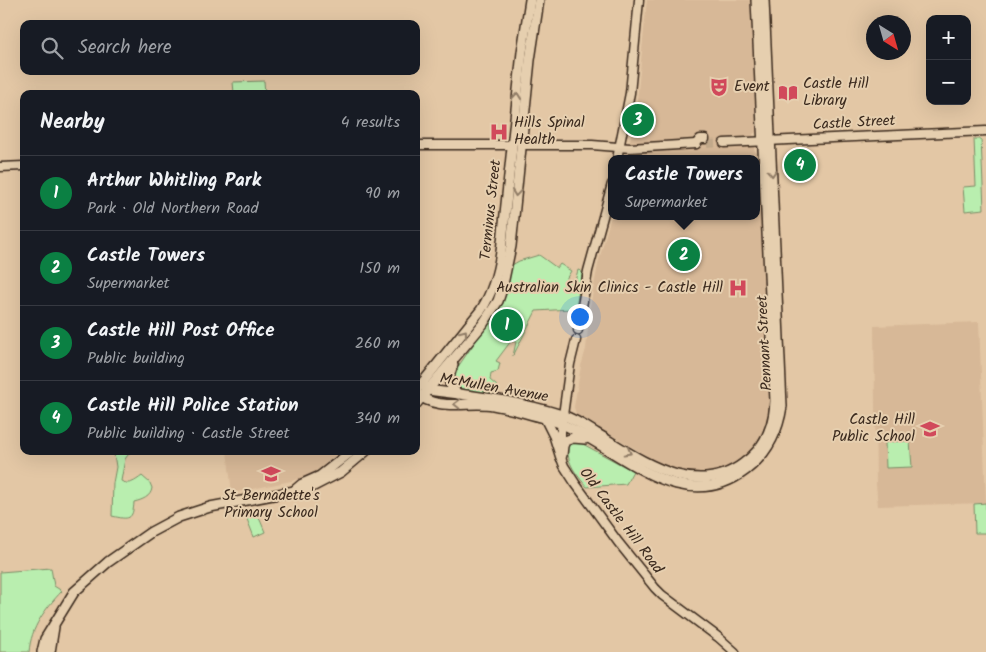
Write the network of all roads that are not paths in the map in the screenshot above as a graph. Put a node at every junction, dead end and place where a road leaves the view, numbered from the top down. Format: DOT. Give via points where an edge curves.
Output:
graph roads {
  1 [pos="530,0"];
  2 [pos="540,0"];
  3 [pos="639,0"];
  4 [pos="756,0"];
  5 [pos="764,0"];
  6 [pos="986,131"];
  7 [pos="705,139"];
  8 [pos="766,141"];
  9 [pos="724,143"];
  10 [pos="420,145"];
  11 [pos="517,145"];
  12 [pos="620,147"];
  13 [pos="618,155"];
  14 [pos="20,166"];
  15 [pos="0,167"];
  16 [pos="608,198"];
  17 [pos="506,246"];
  18 [pos="454,352"];
  19 [pos="420,393"];
  20 [pos="458,394"];
  21 [pos="544,418"];
  22 [pos="563,419"];
  23 [pos="590,440"];
  24 [pos="347,455"];
  25 [pos="361,455"];
  26 [pos="562,458"];
  27 [pos="295,490"];
  28 [pos="55,622"];
  29 [pos="42,652"];
  30 [pos="50,652"];
  31 [pos="735,652"];
  11 -- 1 [label="main road, Terminus Street, one-way" via="522,52"];
  2 -- 11 [label="main road, Terminus Street"];
  3 -- 12 [label="street" via="630,93"];
  4 -- 8 [label="main road, Pennant Street"];
  5 -- 8 [label="main road, Pennant Street"];
  6 -- 8 [label="street, Castle Street"];
  7 -- 12 [label="street" via="700,139 698,146"];
  8 -- 9 [label="street, Castle Street"];
  22 -- 8 [label="main road, Pennant Street, one-way" via="681,477 722,475 737,469 758,451 772,422 774,400"];
  8 -- 23 [label="main road, Pennant Street, one-way" via="782,406 779,422 766,451 730,480 715,485 686,487 663,480"];
  10 -- 11 [label="street"];
  11 -- 12 [label="street"];
  11 -- 17 [label="main road, Terminus Street"];
  12 -- 13 [label="street"];
  14 -- 15 [label="street"];
  16 -- 22 [label="street, Old Castle Hill Road" via="588,271 578,330 572,333 576,340"];
  18 -- 17 [label="main road, Terminus Street, one-way" via="488,299"];
  17 -- 18 [label="main road, Terminus Street" via="508,263 498,301 483,324"];
  18 -- 19 [label="main road"];
  18 -- 20 [label="main road" via="448,381"];
  19 -- 20 [label="main road, McMullen Avenue"];
  21 -- 19 [label="main road, McMullen Avenue, one-way" via="493,405 437,403"];
  20 -- 22 [label="main road, McMullen Avenue" via="480,396"];
  21 -- 22 [label="main road, McMullen Avenue"];
  21 -- 26 [label="main road"];
  22 -- 23 [label="main road, Pennant Street"];
  22 -- 26 [label="street, Old Castle Hill Road"];
  23 -- 26 [label="main road" via="573,438 565,441"];
  24 -- 27 [label="main road"];
  25 -- 27 [label="main road" via="330,479 303,491"];
  26 -- 31 [label="street, Old Castle Hill Road" via="574,483 647,578 662,594"];
  27 -- 28 [label="main road" via="210,507 160,526 86,580 71,596"];
  28 -- 29 [label="main road"];
  28 -- 30 [label="main road"];
}
